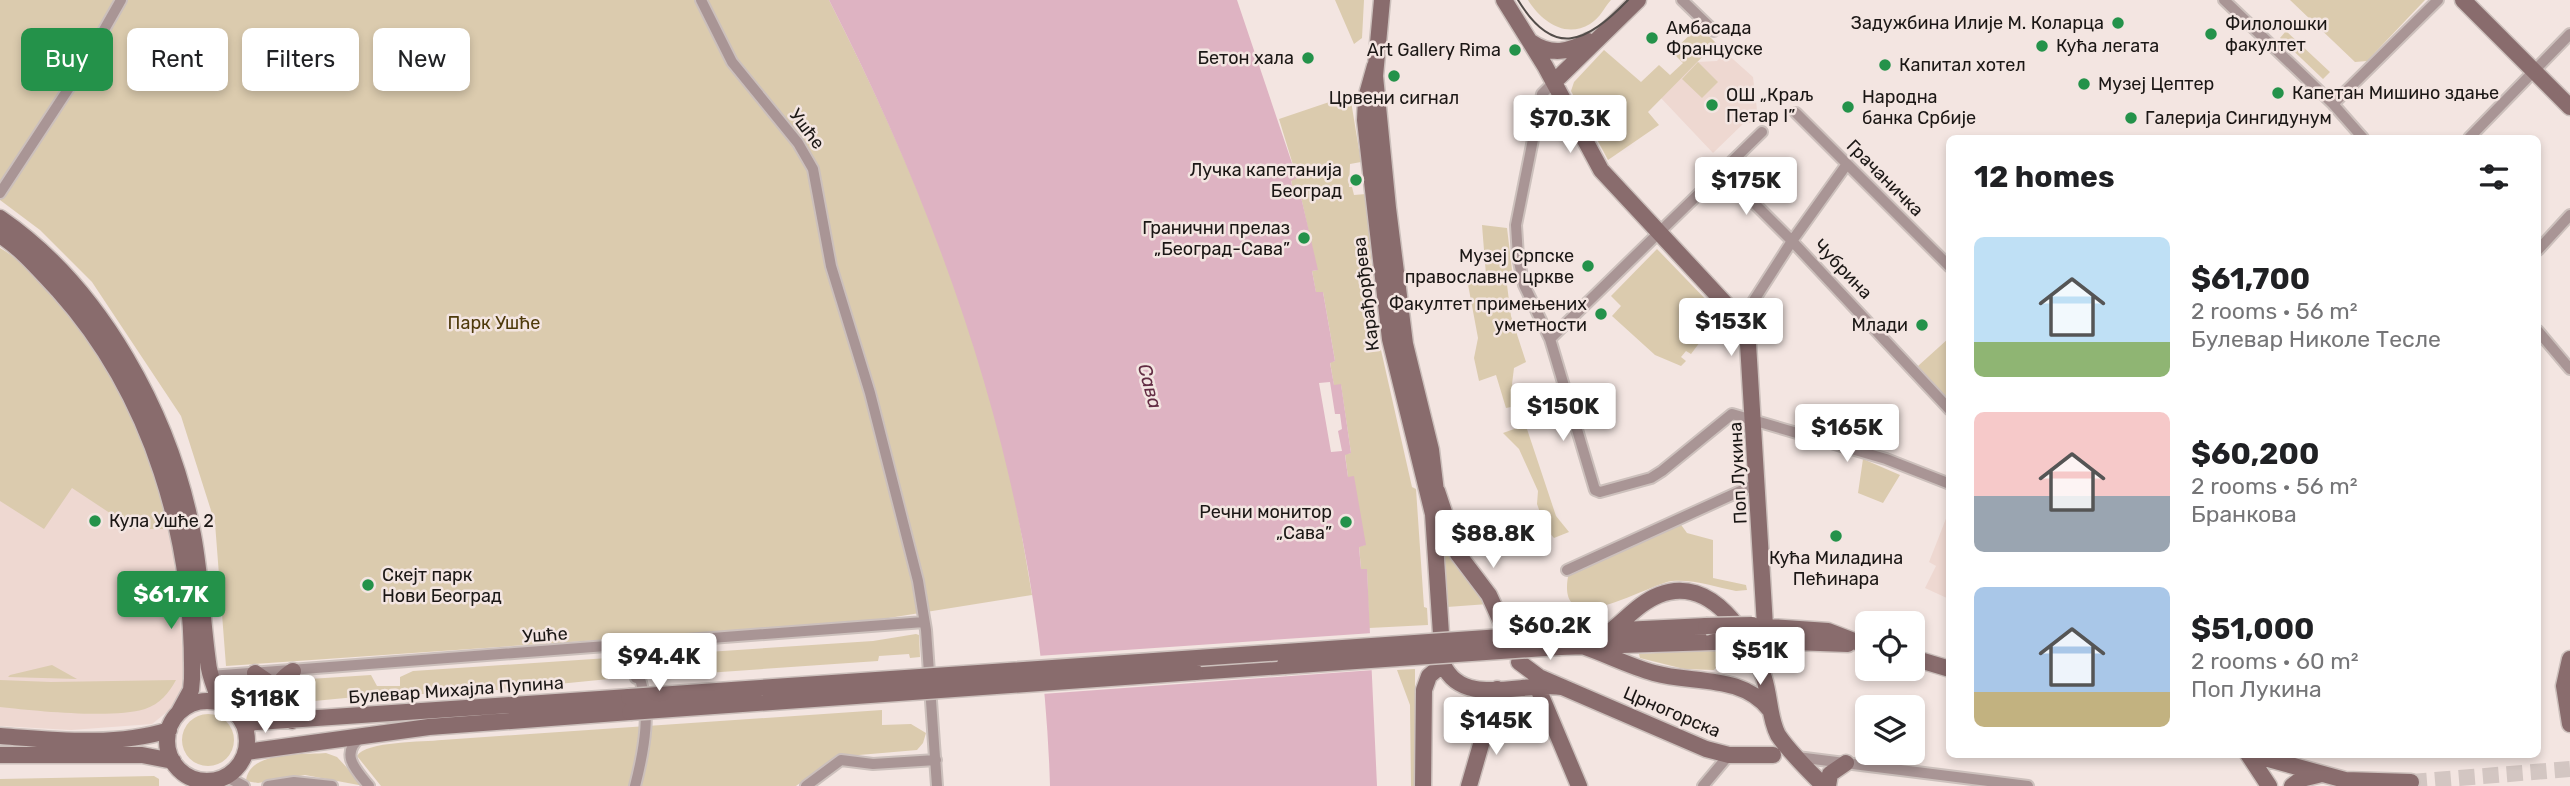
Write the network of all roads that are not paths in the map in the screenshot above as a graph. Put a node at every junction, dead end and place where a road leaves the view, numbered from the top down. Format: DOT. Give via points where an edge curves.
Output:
graph roads {
  1 [pos="121,0"];
  2 [pos="701,0"];
  3 [pos="1382,0"];
  4 [pos="1504,0"];
  5 [pos="1638,0"];
  6 [pos="1682,0"];
  7 [pos="2224,0"];
  8 [pos="2438,0"];
  9 [pos="2463,0"];
  10 [pos="1606,31"];
  11 [pos="1714,31"];
  12 [pos="2570,34"];
  13 [pos="1530,41"];
  14 [pos="1375,66"];
  15 [pos="2535,72"];
  16 [pos="1554,82"];
  17 [pos="2333,104"];
  18 [pos="2570,107"];
  19 [pos="1796,113"];
  20 [pos="1762,132"];
  21 [pos="2360,135"];
  22 [pos="2472,135"];
  23 [pos="1847,164"];
  24 [pos="1721,171"];
  25 [pos="0,193"];
  26 [pos="2570,215"];
  27 [pos="0,218"];
  28 [pos="1658,234"];
  29 [pos="0,235"];
  30 [pos="1792,241"];
  31 [pos="2541,247"];
  32 [pos="1946,264"];
  33 [pos="1742,319"];
  34 [pos="2541,334"];
  35 [pos="1550,339"];
  36 [pos="2569,366"];
  37 [pos="1946,406"];
  38 [pos="1754,418"];
  39 [pos="1946,482"];
  40 [pos="1758,483"];
  41 [pos="1436,490"];
  42 [pos="1433,514"];
  43 [pos="1567,570"];
  44 [pos="1764,597"];
  45 [pos="924,622"];
  46 [pos="1612,630"];
  47 [pos="1828,631"];
  48 [pos="1758,636"];
  49 [pos="1560,640"];
  50 [pos="636,646"];
  51 [pos="1582,646"];
  52 [pos="1519,662"];
  53 [pos="1925,662"];
  54 [pos="2570,662"];
  55 [pos="1443,664"];
  56 [pos="1946,668"];
  57 [pos="293,671"];
  58 [pos="255,673"];
  59 [pos="210,676"];
  60 [pos="1724,684"];
  61 [pos="1533,687"];
  62 [pos="1562,687"];
  63 [pos="1497,689"];
  64 [pos="276,696"];
  65 [pos="220,703"];
  66 [pos="630,705"];
  67 [pos="180,712"];
  68 [pos="292,721"];
  69 [pos="243,723"];
  70 [pos="2570,724"];
  71 [pos="169,730"];
  72 [pos="0,736"];
  73 [pos="363,736"];
  74 [pos="1776,743"];
  75 [pos="246,752"];
  76 [pos="0,755"];
  77 [pos="1729,755"];
  78 [pos="2251,758"];
  79 [pos="2263,758"];
  80 [pos="936,760"];
  81 [pos="173,761"];
  82 [pos="1846,763"];
  83 [pos="2323,775"];
  84 [pos="225,776"];
  85 [pos="2265,781"];
  86 [pos="2411,782"];
  87 [pos="244,786"];
  88 [pos="268,786"];
  89 [pos="332,786"];
  90 [pos="369,786"];
  91 [pos="635,786"];
  92 [pos="806,786"];
  93 [pos="937,786"];
  94 [pos="1423,786"];
  95 [pos="1469,786"];
  96 [pos="1580,786"];
  97 [pos="1703,786"];
  98 [pos="1826,786"];
  99 [pos="2028,786"];
  100 [pos="2292,786"];
  101 [pos="2342,786"];
  1 -- 25 [label="street"];
  2 -- 45 [label="street, Ушће" via="732,62 811,163 831,266 877,416"];
  3 -- 14 [label="main road, Карађорђева"];
  4 -- 13 [label="main road"];
  5 -- 10 [label="main road"];
  6 -- 11 [label="street"];
  7 -- 17 [label="street"];
  8 -- 17 [label="street"];
  9 -- 15 [label="main road"];
  10 -- 13 [label="main road" via="1567,51 1541,49"];
  10 -- 16 [label="main road"];
  12 -- 15 [label="street"];
  13 -- 16 [label="main road"];
  14 -- 41 [label="main road, Карађорђева" via="1402,326"];
  14 -- 42 [label="main road, Карађорђева" via="1366,98 1366,120 1390,339"];
  15 -- 18 [label="main road"];
  15 -- 22 [label="street"];
  16 -- 28 [label="main road" via="1601,170"];
  16 -- 35 [label="street" via="1542,94 1516,225 1524,285"];
  17 -- 21 [label="street"];
  19 -- 23 [label="street, Грачаничка"];
  20 -- 24 [label="street"];
  23 -- 30 [label="street"];
  23 -- 32 [label="street, Грачаничка"];
  24 -- 28 [label="street"];
  24 -- 30 [label="street, Чубрина"];
  26 -- 31 [label="street"];
  27 -- 59 [label="main road" via="35,245 82,296 122,354 153,411 174,462 193,533"];
  28 -- 33 [label="main road"];
  28 -- 35 [label="street"];
  29 -- 67 [label="main road" via="25,254 95,336 113,361 153,445 178,529 188,610 192,679"];
  30 -- 33 [label="street"];
  30 -- 37 [label="street, Чубрина"];
  33 -- 38 [label="main road, Поп Лукина" via="1748,334"];
  34 -- 36 [label="street"];
  35 -- 38 [label="street" via="1591,482 1598,491 1651,478 1732,414"];
  38 -- 39 [label="street"];
  38 -- 40 [label="main road, Поп Лукина"];
  40 -- 43 [label="street"];
  40 -- 44 [label="main road, Поп Лукина"];
  41 -- 42 [label="main road, Карађорђева"];
  41 -- 52 [label="main road, Карађорђева" via="1458,554 1489,595"];
  42 -- 55 [label="main road, Карађорђева"];
  44 -- 47 [label="main road" via="1776,613"];
  44 -- 48 [label="main road, Поп Лукина"];
  45 -- 50 [label="street, Ушће"];
  45 -- 80 [label="street, Ушће"];
  46 -- 48 [label="main road, bridge" via="1706,626"];
  46 -- 48 [label="main road" via="1654,597 1685,590 1715,602"];
  46 -- 49 [label="main road"];
  47 -- 48 [label="main road"];
  47 -- 48 [label="main road" via="1867,646"];
  48 -- 51 [label="main road, bridge"];
  48 -- 60 [label="main road" via="1748,673"];
  48 -- 74 [label="main road, Поп Лукина"];
  49 -- 51 [label="main road"];
  49 -- 66 [label="main road, bridge"];
  50 -- 57 [label="street, Ушће"];
  50 -- 91 [label="street" via="645,745"];
  51 -- 60 [label="main road" via="1658,674"];
  52 -- 61 [label="main road, Карађорђева"];
  52 -- 62 [label="main road, Црногорска"];
  53 -- 56 [label="main road"];
  54 -- 70 [label="main road" via="2564,698"];
  55 -- 63 [label="main road" via="1459,684"];
  55 -- 94 [label="main road" via="1429,676 1424,690"];
  57 -- 58 [label="street, Ушће"];
  57 -- 64 [label="main road" via="281,680"];
  58 -- 59 [label="street, Ушће"];
  58 -- 64 [label="main road" via="271,684"];
  59 -- 65 [label="main road"];
  60 -- 74 [label="main road" via="1756,694"];
  61 -- 62 [label="main road, Црногорска"];
  61 -- 63 [label="main road"];
  61 -- 96 [label="main road, Карађорђева"];
  62 -- 77 [label="main road, Црногорска"];
  63 -- 95 [label="main road"];
  64 -- 68 [label="main road"];
  65 -- 67 [label="main road" via="198,702"];
  65 -- 69 [label="main road"];
  66 -- 68 [label="main road, Булевар Михајла Пупина"];
  66 -- 73 [label="main road, Булевар Михајла Пупина"];
  67 -- 71 [label="main road"];
  68 -- 69 [label="main road, Булевар Михајла Пупина"];
  69 -- 75 [label="main road"];
  71 -- 72 [label="main road" via="106,739"];
  71 -- 81 [label="main road" via="167,743"];
  73 -- 75 [label="main road, Булевар Михајла Пупина"];
  73 -- 90 [label="street" via="352,746 349,757"];
  74 -- 77 [label="main road, Црногорска"];
  74 -- 82 [label="street"];
  74 -- 98 [label="main road"];
  75 -- 84 [label="main road"];
  76 -- 81 [label="main road" via="142,755"];
  77 -- 97 [label="street"];
  78 -- 85 [label="main road"];
  79 -- 83 [label="main road"];
  80 -- 92 [label="street" via="873,764 841,760"];
  80 -- 93 [label="street, Ушће"];
  81 -- 84 [label="main road" via="194,778 207,781"];
  82 -- 98 [label="main road" via="1830,774"];
  82 -- 99 [label="street"];
  83 -- 86 [label="main road" via="2364,782"];
  83 -- 100 [label="main road" via="2301,779"];
  83 -- 101 [label="main road"];
  84 -- 87 [label="street"];
  88 -- 89 [label="street" via="294,782"];
}
